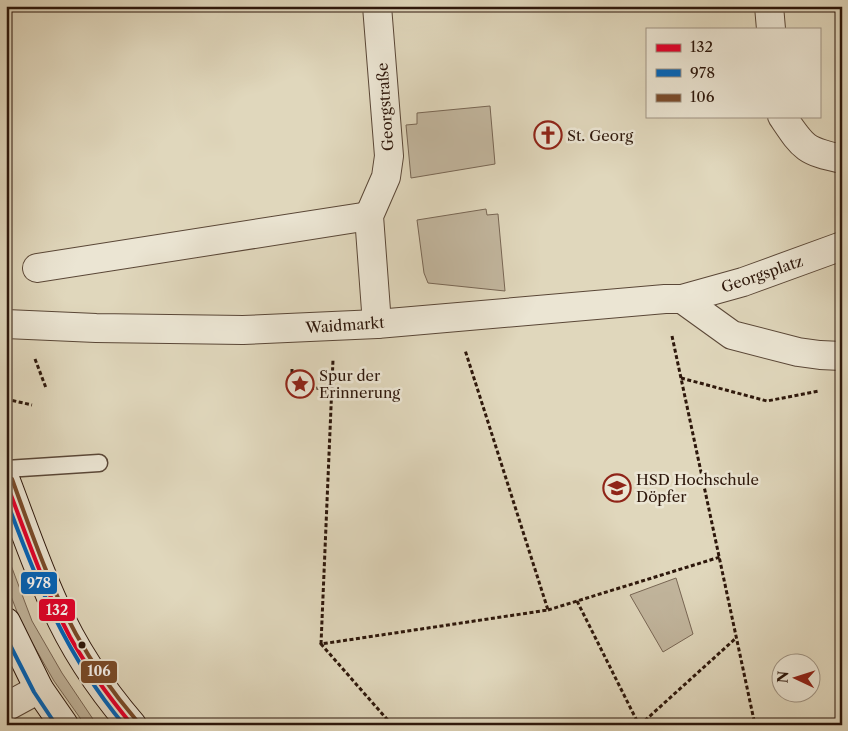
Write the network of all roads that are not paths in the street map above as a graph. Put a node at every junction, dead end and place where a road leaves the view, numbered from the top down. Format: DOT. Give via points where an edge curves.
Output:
graph roads {
  1 [pos="377,6"];
  2 [pos="769,6"];
  3 [pos="772,28"];
  4 [pos="783,118"];
  5 [pos="842,159"];
  6 [pos="369,216"];
  7 [pos="842,246"];
  8 [pos="37,268"];
  9 [pos="673,299"];
  10 [pos="6,324"];
  11 [pos="377,324"];
  12 [pos="842,356"];
  13 [pos="99,463"];
  14 [pos="6,469"];
  15 [pos="6,481"];
  16 [pos="6,622"];
  17 [pos="39,689"];
  18 [pos="6,707"];
  19 [pos="64,725"];
  20 [pos="132,725"];
  1 -- 6 [label="street, Georgstraße" via="389,156 386,177"];
  2 -- 3 [label="street"];
  4 -- 5 [label="street" via="807,149"];
  6 -- 8 [label="street"];
  6 -- 11 [label="street, Georgstraße"];
  7 -- 9 [label="street, Georgsplatz" via="743,282"];
  9 -- 11 [label="street, Waidmarkt"];
  9 -- 12 [label="street" via="732,335 798,352"];
  10 -- 11 [label="street, Waidmarkt" via="244,330"];
  13 -- 14 [label="lane"];
  15 -- 20 [label="street" via="55,607 84,661"];
  16 -- 17 [label="street"];
  17 -- 18 [label="street"];
  17 -- 19 [label="street"];
}
